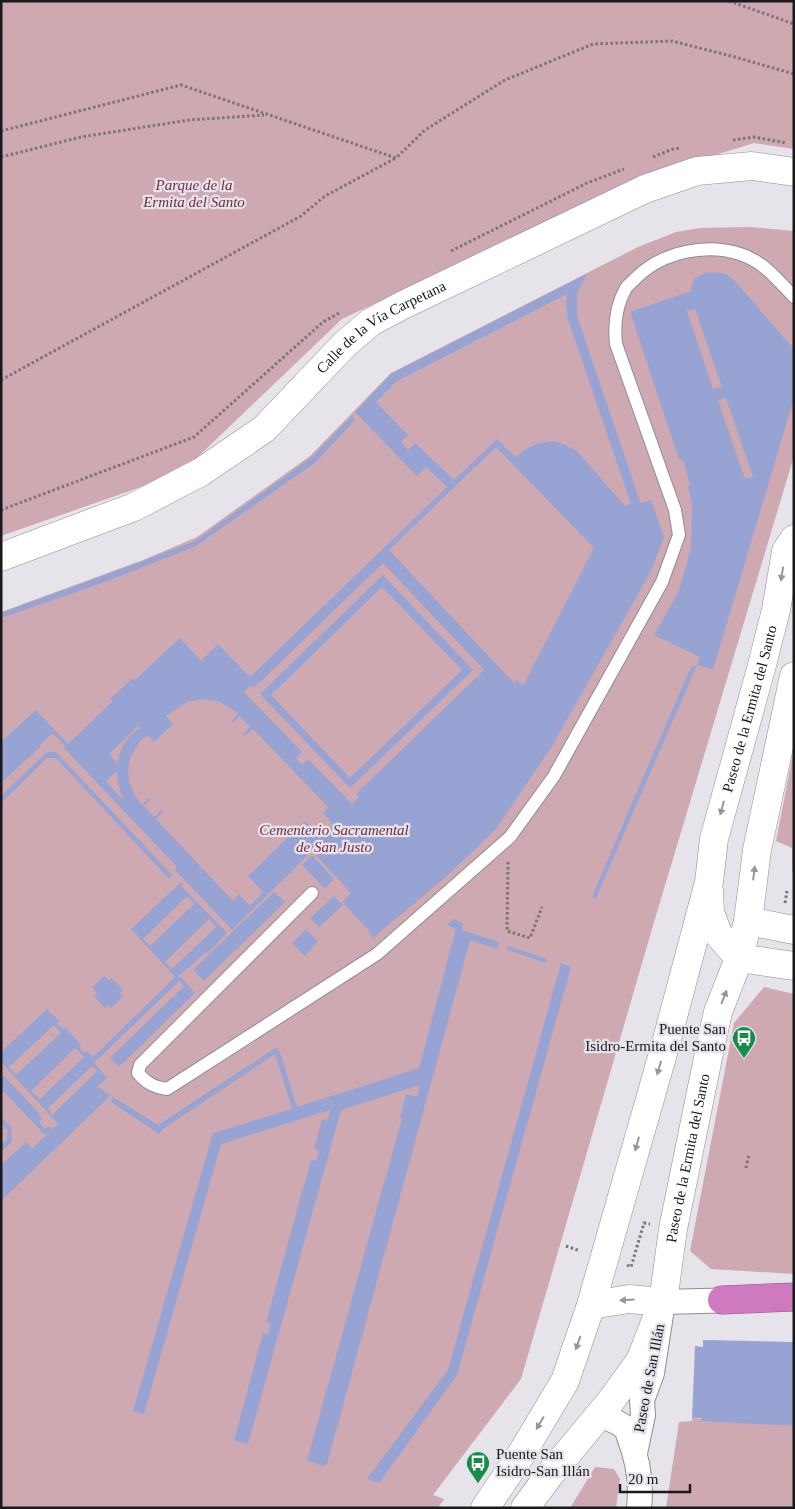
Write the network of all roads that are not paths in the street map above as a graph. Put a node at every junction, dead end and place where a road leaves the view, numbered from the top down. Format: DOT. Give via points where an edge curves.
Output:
graph roads {
  1 [pos="794,172"];
  2 [pos="794,297"];
  3 [pos="794,539"];
  4 [pos="1,557"];
  5 [pos="794,676"];
  6 [pos="709,882"];
  7 [pos="312,893"];
  8 [pos="748,921"];
  9 [pos="793,930"];
  10 [pos="718,934"];
  11 [pos="739,958"];
  12 [pos="791,966"];
  13 [pos="685,970"];
  14 [pos="794,1296"];
  15 [pos="722,1300"];
  16 [pos="663,1302"];
  17 [pos="794,1302"];
  18 [pos="591,1305"];
  19 [pos="565,1381"];
  20 [pos="599,1415"];
  21 [pos="635,1453"];
  22 [pos="485,1508"];
  23 [pos="525,1508"];
  24 [pos="639,1508"];
  1 -- 4 [label="street, Calle de la Vía Carpetana" via="752,166 697,171 645,189 403,305 372,322 345,344 264,429 201,472 134,507"];
  2 -- 7 [label="lane" via="764,266 741,254 708,248 656,262 627,287 616,318 616,344 676,510 679,535 662,582 554,776 510,837 377,954 167,1089 154,1087 143,1079 138,1073 140,1065"];
  3 -- 6 [label="street, Paseo de la Ermita del Santo, one-way" via="786,551 776,610 714,839"];
  8 -- 5 [label="street, Paseo de la Ermita del Santo, one-way" via="757,850"];
  6 -- 10 [label="street, Paseo de la Ermita del Santo" via="710,912"];
  6 -- 13 [label="street, Paseo de la Ermita del Santo"];
  8 -- 9 [label="street"];
  8 -- 10 [label="street, Paseo de la Ermita del Santo"];
  8 -- 11 [label="street, Paseo de la Ermita del Santo"];
  10 -- 11 [label="street, Paseo de la Ermita del Santo"];
  10 -- 13 [label="street, Paseo de la Ermita del Santo" via="699,948"];
  11 -- 12 [label="street"];
  16 -- 11 [label="street, Paseo de la Ermita del Santo, one-way" via="673,1229 710,1045 718,1012"];
  13 -- 18 [label="street, Paseo de la Ermita del Santo, one-way"];
  14 -- 15 [label="highway"];
  15 -- 16 [label="street"];
  15 -- 17 [label="street"];
  16 -- 18 [label="street, one-way" via="629,1299"];
  16 -- 20 [label="street, Paseo de la Ermita del Santo" via="640,1361"];
  16 -- 21 [label="street, Paseo de San Illán" via="652,1373 642,1400 643,1415"];
  18 -- 19 [label="street, Paseo de la Ermita del Santo, one-way"];
  19 -- 20 [label="street" via="569,1404 578,1412"];
  19 -- 22 [label="street, Paseo de la Ermita del Santo, one-way"];
  20 -- 21 [label="street, Paseo de San Illán" via="625,1427"];
  20 -- 23 [label="street, Paseo de la Ermita del Santo"];
  21 -- 24 [label="street, Paseo de San Illán" via="641,1488"];
}
